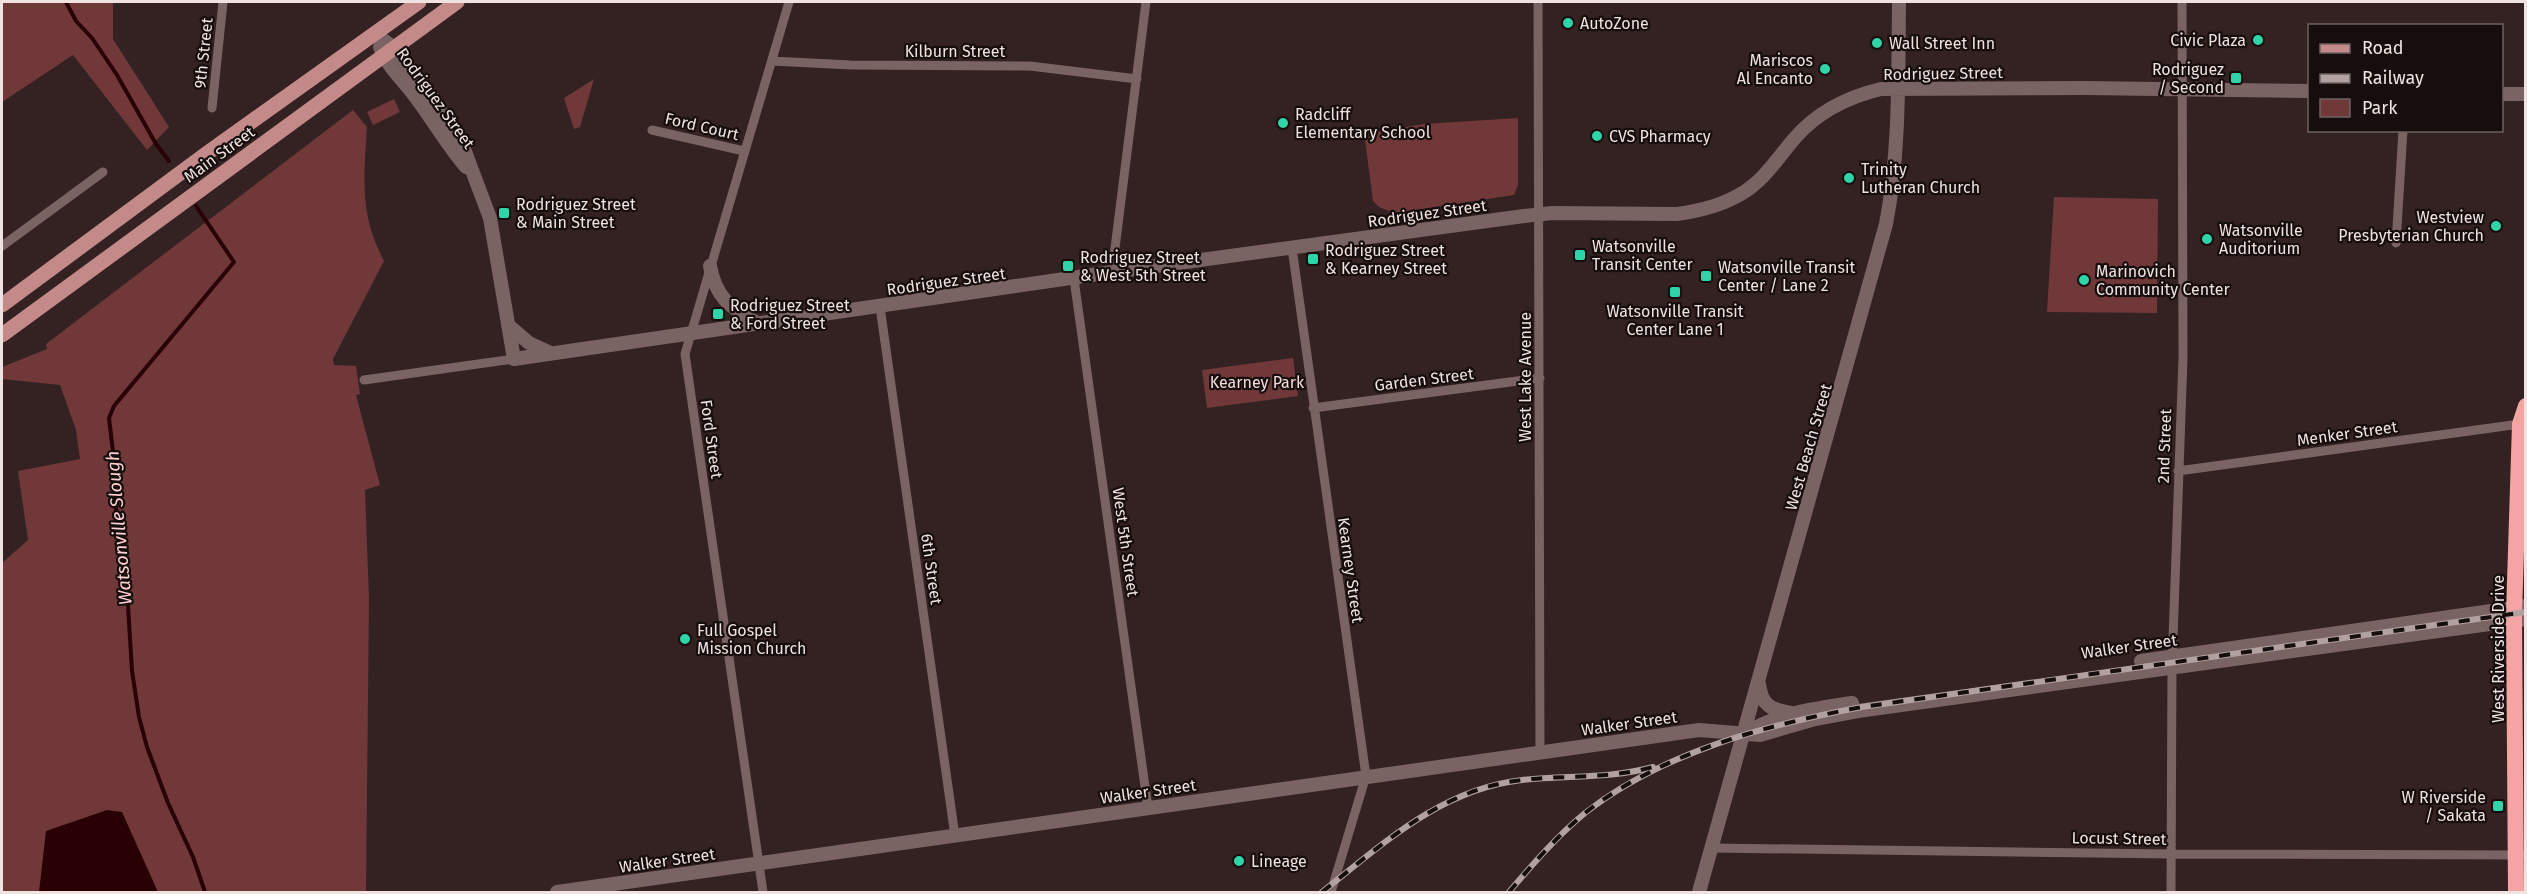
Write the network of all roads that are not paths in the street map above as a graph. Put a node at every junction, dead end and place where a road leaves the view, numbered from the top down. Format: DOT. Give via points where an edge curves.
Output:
graph roads {
  1 [pos="223,2"];
  2 [pos="419,2"];
  3 [pos="457,2"];
  4 [pos="789,2"];
  5 [pos="1146,2"];
  6 [pos="1538,2"];
  7 [pos="1899,2"];
  8 [pos="2182,2"];
  9 [pos="375,34"];
  10 [pos="389,52"];
  11 [pos="772,61"];
  12 [pos="1137,79"];
  13 [pos="1898,88"];
  14 [pos="2184,88"];
  15 [pos="2308,91"];
  16 [pos="2503,94"];
  17 [pos="2526,94"];
  18 [pos="213,108"];
  19 [pos="652,130"];
  20 [pos="2403,132"];
  21 [pos="744,151"];
  22 [pos="103,172"];
  23 [pos="1538,214"];
  24 [pos="2396,243"];
  25 [pos="2,246"];
  26 [pos="1292,248"];
  27 [pos="710,266"];
  28 [pos="1112,272"];
  29 [pos="1074,279"];
  30 [pos="2,305"];
  31 [pos="880,307"];
  32 [pos="758,324"];
  33 [pos="508,325"];
  34 [pos="690,334"];
  35 [pos="2,335"];
  36 [pos="554,354"];
  37 [pos="514,359"];
  38 [pos="1540,378"];
  39 [pos="364,380"];
  40 [pos="2526,406"];
  41 [pos="1313,408"];
  42 [pos="2520,424"];
  43 [pos="2178,471"];
  44 [pos="2520,613"];
  45 [pos="2172,662"];
  46 [pos="1758,681"];
  47 [pos="1791,713"];
  48 [pos="1743,735"];
  49 [pos="1540,752"];
  50 [pos="1366,776"];
  51 [pos="1148,808"];
  52 [pos="955,836"];
  53 [pos="1713,848"];
  54 [pos="2172,854"];
  55 [pos="2521,854"];
  56 [pos="758,864"];
  57 [pos="557,892"];
  58 [pos="763,892"];
  59 [pos="1331,892"];
  60 [pos="1700,892"];
  61 [pos="2171,892"];
  62 [pos="2516,892"];
  1 -- 18 [label="street, 9th Street"];
  2 -- 9 [label="main road, Main Street"];
  3 -- 10 [label="main road, Main Street"];
  4 -- 11 [label="street, Ford Street"];
  5 -- 12 [label="street"];
  6 -- 23 [label="street, West Lake Avenue"];
  7 -- 13 [label="main road, West Beach Street"];
  8 -- 14 [label="street, 2nd Street"];
  9 -- 10 [label="main road, Rodriguez Street"];
  9 -- 30 [label="main road, Main Street"];
  10 -- 33 [label="main road, Rodriguez Street" via="461,141 490,218"];
  10 -- 35 [label="main road, Main Street"];
  11 -- 12 [label="street, Kilburn Street" via="1030,66"];
  11 -- 21 [label="street, Ford Street"];
  12 -- 28 [label="street"];
  13 -- 14 [label="main road, Rodriguez Street"];
  13 -- 23 [label="main road, Rodriguez Street" via="1864,93 1823,112 1758,182 1716,205 1677,214"];
  13 -- 46 [label="main road, West Beach Street" via="1886,224"];
  14 -- 15 [label="main road, Rodriguez Street"];
  14 -- 43 [label="street, 2nd Street" via="2183,358"];
  16 -- 17 [label="main road"];
  19 -- 21 [label="street, Ford Court"];
  20 -- 24 [label="street"];
  21 -- 27 [label="street, Ford Street"];
  22 -- 25 [label="street"];
  23 -- 26 [label="main road, Rodriguez Street"];
  23 -- 38 [label="street, West Lake Avenue"];
  26 -- 28 [label="main road, Rodriguez Street"];
  26 -- 41 [label="street, Kearney Street"];
  27 -- 32 [label="main road" via="715,287 724,300"];
  27 -- 34 [label="street, Ford Street"];
  28 -- 29 [label="main road, Rodriguez Street"];
  29 -- 31 [label="main road, Rodriguez Street"];
  29 -- 51 [label="street, West 5th Street"];
  31 -- 32 [label="main road, Rodriguez Street"];
  31 -- 52 [label="street, 6th Street"];
  32 -- 34 [label="main road, Rodriguez Street"];
  33 -- 36 [label="main road" via="529,342"];
  33 -- 37 [label="main road, Rodriguez Street"];
  34 -- 36 [label="main road, Rodriguez Street"];
  34 -- 56 [label="street, Ford Street" via="685,354"];
  36 -- 37 [label="main road, Rodriguez Street"];
  37 -- 39 [label="street, Rodriguez Street"];
  38 -- 41 [label="street, Garden Street"];
  38 -- 49 [label="street, West Lake Avenue"];
  40 -- 42 [label="highway, West Riverside Drive"];
  41 -- 50 [label="street, Kearney Street"];
  42 -- 43 [label="street, Menker Street"];
  42 -- 44 [label="highway, West Riverside Drive"];
  43 -- 45 [label="street, 2nd Street"];
  44 -- 45 [label="main road, Walker Street"];
  44 -- 55 [label="highway, West Riverside Drive"];
  45 -- 47 [label="main road, Walker Street"];
  45 -- 48 [label="main road, Walker Street" via="1858,711 1760,735"];
  45 -- 54 [label="street, 2nd Street"];
  46 -- 47 [label="main road" via="1761,699 1767,705"];
  46 -- 48 [label="main road, West Beach Street"];
  47 -- 48 [label="main road, Walker Street" via="1762,722"];
  48 -- 49 [label="main road, Walker Street" via="1699,730"];
  48 -- 53 [label="main road, West Beach Street"];
  49 -- 50 [label="main road, Walker Street"];
  50 -- 51 [label="main road, Walker Street"];
  50 -- 59 [label="street, Kearney Street"];
  51 -- 52 [label="main road, Walker Street"];
  52 -- 56 [label="main road, Walker Street"];
  53 -- 54 [label="street, Locust Street"];
  53 -- 60 [label="main road, West Beach Street"];
  54 -- 55 [label="street, Locust Street"];
  54 -- 61 [label="street, 2nd Street"];
  55 -- 62 [label="highway, West Riverside Drive"];
  56 -- 57 [label="main road, Walker Street"];
  56 -- 58 [label="street, Ford Street"];
}
